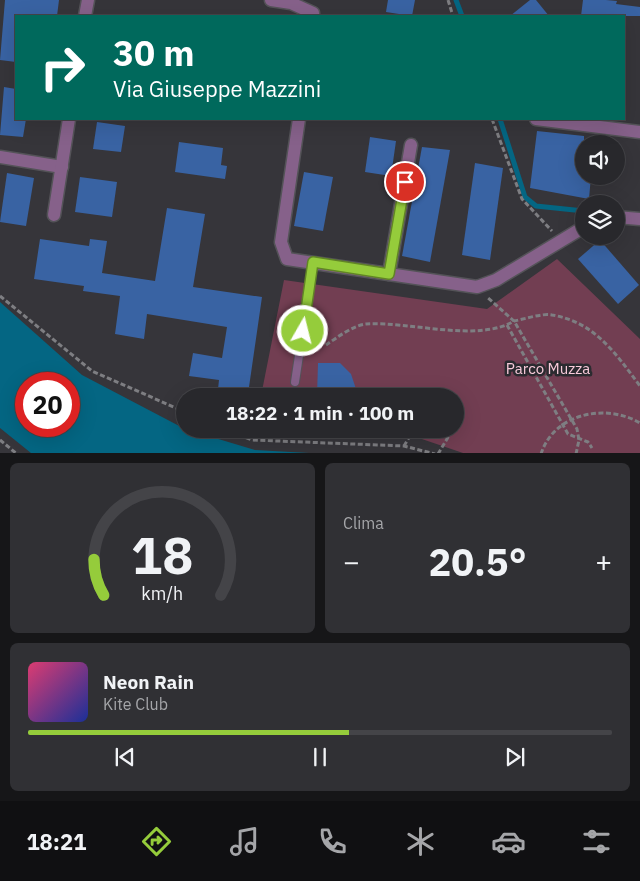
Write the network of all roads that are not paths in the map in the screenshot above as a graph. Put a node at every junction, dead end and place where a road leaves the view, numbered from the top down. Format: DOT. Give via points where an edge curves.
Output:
graph roads {
  1 [pos="88,0"];
  2 [pos="271,0"];
  3 [pos="85,15"];
  4 [pos="313,15"];
  5 [pos="69,120"];
  6 [pos="299,120"];
  7 [pos="544,120"];
  8 [pos="640,132"];
  9 [pos="412,145"];
  10 [pos="0,157"];
  11 [pos="62,167"];
  12 [pos="54,215"];
  13 [pos="625,218"];
  14 [pos="640,219"];
  15 [pos="575,232"];
  16 [pos="313,262"];
  17 [pos="389,274"];
  18 [pos="295,382"];
  1 -- 3 [label="street"];
  2 -- 4 [label="street" via="291,3"];
  5 -- 11 [label="street"];
  6 -- 16 [label="street" via="281,242 287,259"];
  7 -- 8 [label="street"];
  9 -- 17 [label="street"];
  10 -- 11 [label="street"];
  11 -- 12 [label="street"];
  13 -- 14 [label="street"];
  15 -- 17 [label="street" via="496,280 477,287"];
  16 -- 17 [label="street"];
  16 -- 18 [label="lane"];
}
